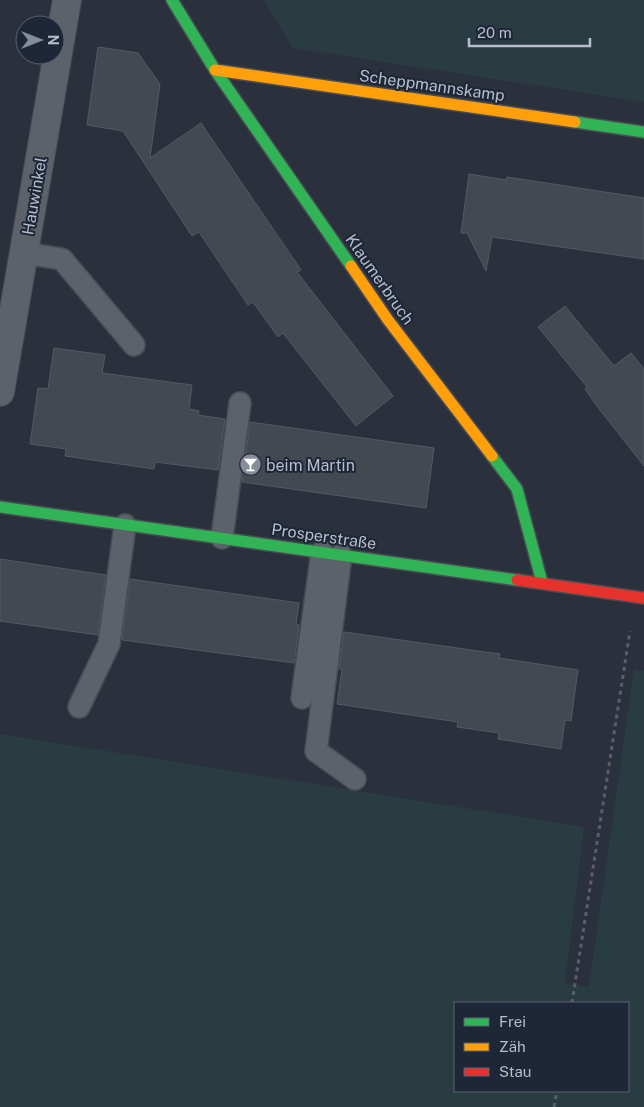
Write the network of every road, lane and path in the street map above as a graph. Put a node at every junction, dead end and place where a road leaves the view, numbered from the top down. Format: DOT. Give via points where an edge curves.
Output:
graph roads {
  1 [pos="64,0"];
  2 [pos="172,0"];
  3 [pos="215,70"];
  4 [pos="644,132"];
  5 [pos="24,253"];
  6 [pos="134,346"];
  7 [pos="0,392"];
  8 [pos="240,402"];
  9 [pos="0,507"];
  10 [pos="125,525"];
  11 [pos="222,538"];
  12 [pos="332,553"];
  13 [pos="542,582"];
  14 [pos="640,598"];
  15 [pos="302,698"];
  16 [pos="79,707"];
  17 [pos="355,779"];
  18 [pos="572,1002"];
  19 [pos="557,1092"];
  20 [pos="554,1107"];
  1 -- 5 [label="street, Hauwinkel"];
  2 -- 3 [label="street, Klaumerbruch"];
  3 -- 4 [label="street, Scheppmannskamp"];
  3 -- 13 [label="street, Klaumerbruch" via="388,320 517,489"];
  5 -- 6 [label="lane" via="62,258"];
  5 -- 7 [label="street, Hauwinkel"];
  8 -- 11 [label="lane"];
  9 -- 10 [label="street, Prosperstraße"];
  10 -- 11 [label="street, Prosperstraße"];
  10 -- 16 [label="lane" via="109,644"];
  11 -- 12 [label="street, Prosperstraße"];
  12 -- 13 [label="street, Prosperstraße"];
  12 -- 15 [label="lane"];
  12 -- 17 [label="lane" via="316,751"];
  13 -- 14 [label="street, Prosperstraße"];
  14 -- 18 [label="path"];
  19 -- 20 [label="path"];
}
